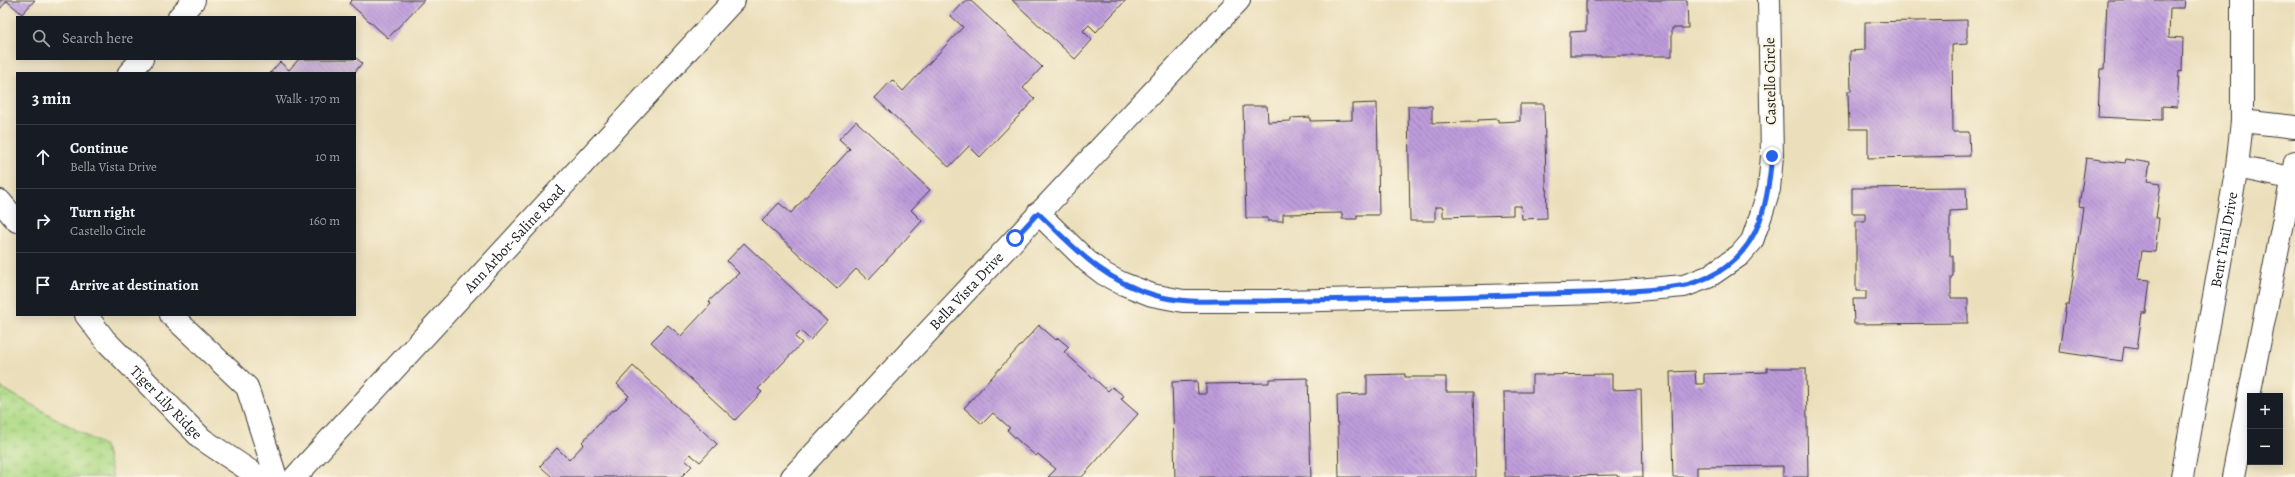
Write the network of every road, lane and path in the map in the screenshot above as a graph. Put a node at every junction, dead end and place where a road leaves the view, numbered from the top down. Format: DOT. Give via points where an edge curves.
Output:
graph roads {
  1 [pos="194,0"];
  2 [pos="734,0"];
  3 [pos="1239,0"];
  4 [pos="1768,0"];
  5 [pos="2242,0"];
  6 [pos="180,16"];
  7 [pos="141,60"];
  8 [pos="130,72"];
  9 [pos="2242,121"];
  10 [pos="2295,128"];
  11 [pos="2237,167"];
  12 [pos="2293,173"];
  13 [pos="1038,213"];
  14 [pos="87,316"];
  15 [pos="172,316"];
  16 [pos="259,477"];
  17 [pos="276,477"];
  18 [pos="295,477"];
  19 [pos="792,477"];
  20 [pos="2182,477"];
  21 [pos="2233,477"];
  1 -- 6 [label="street"];
  2 -- 18 [label="street, Ann Arbor-Saline Road"];
  3 -- 13 [label="street, Bella Vista Drive"];
  4 -- 13 [label="street, Castello Circle" via="1772,156 1768,189 1761,215 1752,241 1740,255 1708,277 1684,286 1593,293 1183,301 1152,295 1104,274"];
  5 -- 9 [label="street, Bent Trail Drive"];
  7 -- 8 [label="street"];
  9 -- 10 [label="street"];
  9 -- 11 [label="street, Bent Trail Drive"];
  11 -- 12 [label="street"];
  11 -- 20 [label="street, Bent Trail Drive"];
  12 -- 21 [label="street"];
  13 -- 19 [label="street, Bella Vista Drive"];
  14 -- 16 [label="street, Tiger Lily Ridge" via="105,340 202,439"];
  15 -- 17 [label="street" via="247,387"];
}
